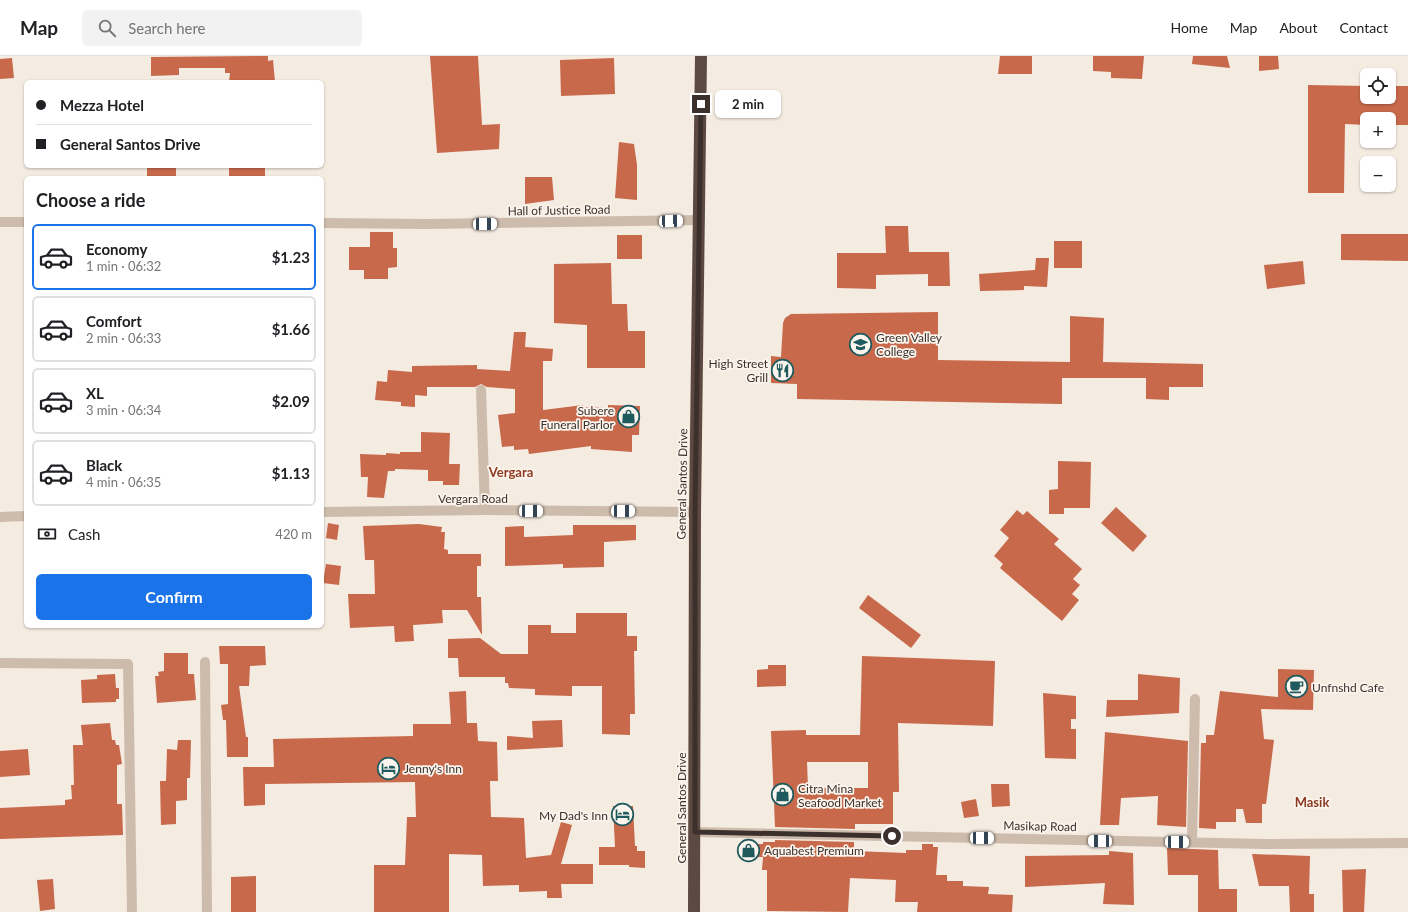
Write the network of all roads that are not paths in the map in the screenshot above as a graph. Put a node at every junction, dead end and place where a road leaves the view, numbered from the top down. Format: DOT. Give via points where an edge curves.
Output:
graph roads {
  1 [pos="701,56"];
  2 [pos="700,220"];
  3 [pos="0,222"];
  4 [pos="24,222"];
  5 [pos="324,223"];
  6 [pos="481,390"];
  7 [pos="485,510"];
  8 [pos="324,512"];
  9 [pos="695,512"];
  10 [pos="0,516"];
  11 [pos="24,516"];
  12 [pos="205,662"];
  13 [pos="0,663"];
  14 [pos="1195,699"];
  15 [pos="695,832"];
  16 [pos="1192,842"];
  17 [pos="1408,843"];
  18 [pos="132,912"];
  19 [pos="207,912"];
  20 [pos="694,912"];
  1 -- 2 [label="highway, General Santos Drive"];
  2 -- 5 [label="street, Hall of Justice Road"];
  2 -- 9 [label="highway, General Santos Drive"];
  3 -- 4 [label="street"];
  6 -- 7 [label="street"];
  7 -- 8 [label="street, Vergara Road"];
  7 -- 9 [label="street, Vergara Road"];
  9 -- 15 [label="highway, General Santos Drive"];
  10 -- 11 [label="street"];
  12 -- 19 [label="street"];
  13 -- 18 [label="street" via="128,664"];
  14 -- 16 [label="street"];
  15 -- 16 [label="street, Masikap Road"];
  15 -- 20 [label="highway, General Santos Drive"];
  16 -- 17 [label="street, Masikap Road"];
}
